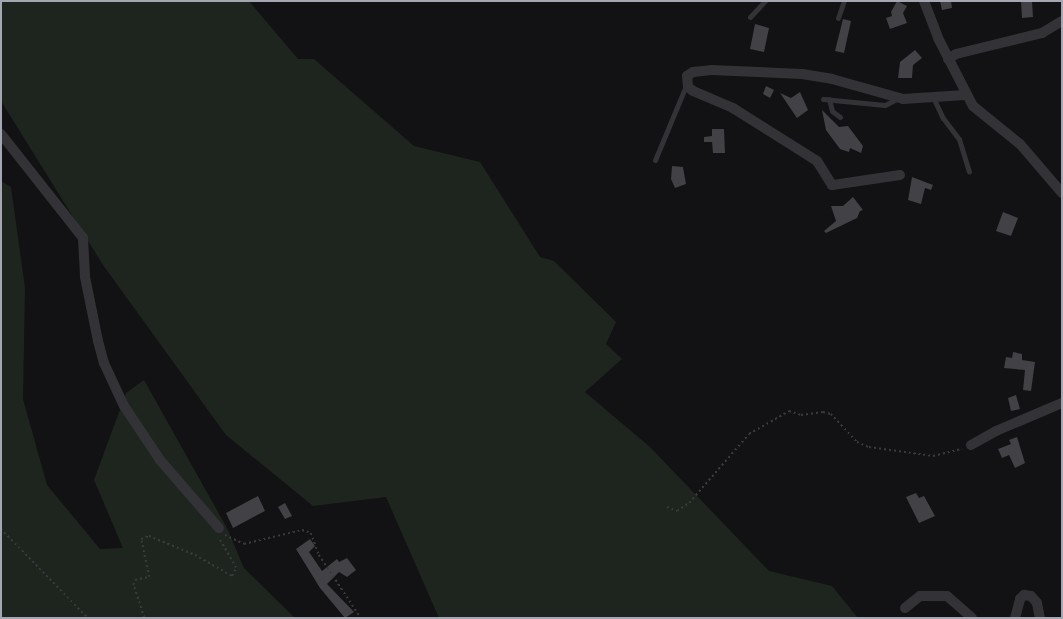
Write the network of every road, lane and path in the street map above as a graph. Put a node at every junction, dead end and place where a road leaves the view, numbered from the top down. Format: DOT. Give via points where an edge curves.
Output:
graph roads {
  1 [pos="765,1"];
  2 [pos="844,1"];
  3 [pos="924,1"];
  4 [pos="750,17"];
  5 [pos="838,18"];
  6 [pos="1062,21"];
  7 [pos="948,59"];
  8 [pos="687,82"];
  9 [pos="965,95"];
  10 [pos="933,96"];
  11 [pos="898,98"];
  12 [pos="840,117"];
  13 [pos="1,134"];
  14 [pos="655,160"];
  15 [pos="969,172"];
  16 [pos="900,175"];
  17 [pos="1062,193"];
  18 [pos="1062,403"];
  19 [pos="971,445"];
  20 [pos="666,507"];
  21 [pos="216,525"];
  22 [pos="1,529"];
  23 [pos="905,608"];
  24 [pos="88,618"];
  25 [pos="144,618"];
  26 [pos="361,618"];
  27 [pos="972,618"];
  28 [pos="1015,618"];
  29 [pos="1040,618"];
  1 -- 4 [label="lane"];
  2 -- 5 [label="lane"];
  3 -- 7 [label="street"];
  6 -- 7 [label="street" via="1042,33 956,54"];
  7 -- 9 [label="street"];
  8 -- 11 [label="street" via="687,76 693,72 711,70 802,74 832,79"];
  8 -- 14 [label="lane"];
  8 -- 16 [label="street" via="693,91 733,108 817,161 832,185"];
  9 -- 10 [label="street"];
  9 -- 17 [label="street" via="973,106 1020,144"];
  10 -- 11 [label="street"];
  10 -- 15 [label="lane" via="939,111 959,139"];
  11 -- 12 [label="lane" via="885,104 826,99 832,111"];
  13 -- 21 [label="street" via="82,238 85,277 98,341 104,363 124,406 160,460"];
  18 -- 19 [label="street" via="996,431"];
  19 -- 20 [label="path" via="933,456 869,447 857,442 831,414 823,412 801,415 789,411 749,434 689,503 677,511"];
  21 -- 25 [label="path" via="216,532 236,568 232,576 195,555 149,536 141,539 148,577 135,580 134,585"];
  21 -- 26 [label="path" via="228,539 244,544 302,530 311,533 319,555"];
  22 -- 24 [label="path"];
  23 -- 27 [label="street" via="920,596 947,596"];
  28 -- 29 [label="street" via="1020,599 1031,596"];
}
